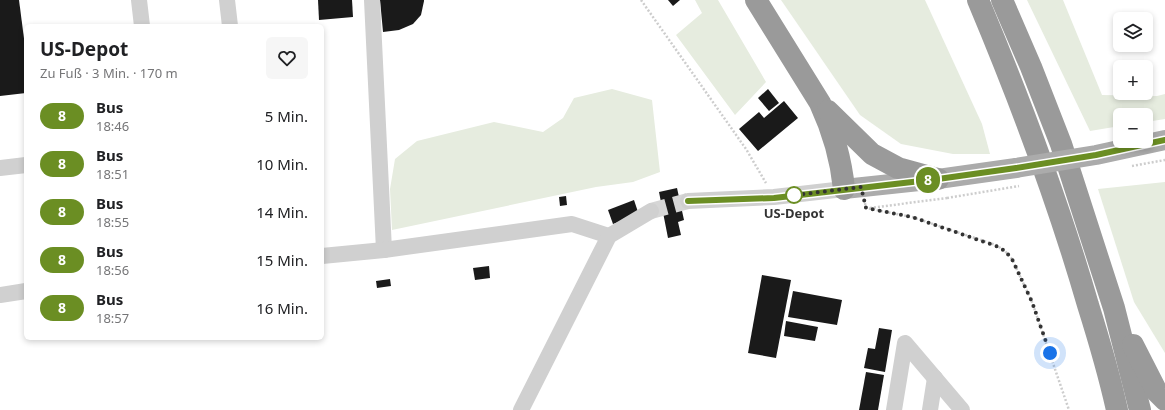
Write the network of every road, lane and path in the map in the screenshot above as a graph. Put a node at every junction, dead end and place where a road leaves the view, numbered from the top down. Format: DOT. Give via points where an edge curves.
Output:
graph roads {
  1 [pos="139,0"];
  2 [pos="227,0"];
  3 [pos="372,0"];
  4 [pos="641,0"];
  5 [pos="756,0"];
  6 [pos="978,0"];
  7 [pos="1002,0"];
  8 [pos="142,24"];
  9 [pos="230,24"];
  10 [pos="820,103"];
  11 [pos="1165,140"];
  12 [pos="24,166"];
  13 [pos="0,168"];
  14 [pos="938,179"];
  15 [pos="852,188"];
  16 [pos="774,198"];
  17 [pos="947,198"];
  18 [pos="688,201"];
  19 [pos="866,208"];
  20 [pos="651,211"];
  21 [pos="609,236"];
  22 [pos="384,250"];
  23 [pos="324,256"];
  24 [pos="24,291"];
  25 [pos="0,294"];
  26 [pos="1114,308"];
  27 [pos="935,378"];
  28 [pos="1165,400"];
  29 [pos="521,410"];
  30 [pos="894,410"];
  31 [pos="930,410"];
  32 [pos="962,410"];
  33 [pos="1069,410"];
  34 [pos="1117,410"];
  35 [pos="1140,410"];
  1 -- 8 [label="street"];
  2 -- 9 [label="street"];
  3 -- 22 [label="street"];
  4 -- 16 [label="path" via="746,149"];
  5 -- 10 [label="highway"];
  6 -- 34 [label="highway" via="1009,75 1071,246 1110,377"];
  7 -- 26 [label="highway" via="1061,144"];
  10 -- 14 [label="highway" via="872,154 898,168"];
  10 -- 15 [label="highway"];
  11 -- 14 [label="main road, bridge" via="1096,155"];
  12 -- 13 [label="street"];
  14 -- 15 [label="main road"];
  15 -- 16 [label="street"];
  15 -- 19 [label="path"];
  16 -- 18 [label="street"];
  17 -- 19 [label="path"];
  19 -- 33 [label="path" via="912,217 1005,251 1012,259 1032,302"];
  20 -- 21 [label="street"];
  21 -- 22 [label="street" via="572,224"];
  21 -- 29 [label="street"];
  22 -- 23 [label="street"];
  24 -- 25 [label="street"];
  26 -- 28 [label="highway" via="1157,392"];
  26 -- 35 [label="highway"];
  27 -- 30 [label="street" via="905,343"];
  27 -- 31 [label="street"];
  27 -- 32 [label="street"];
}
